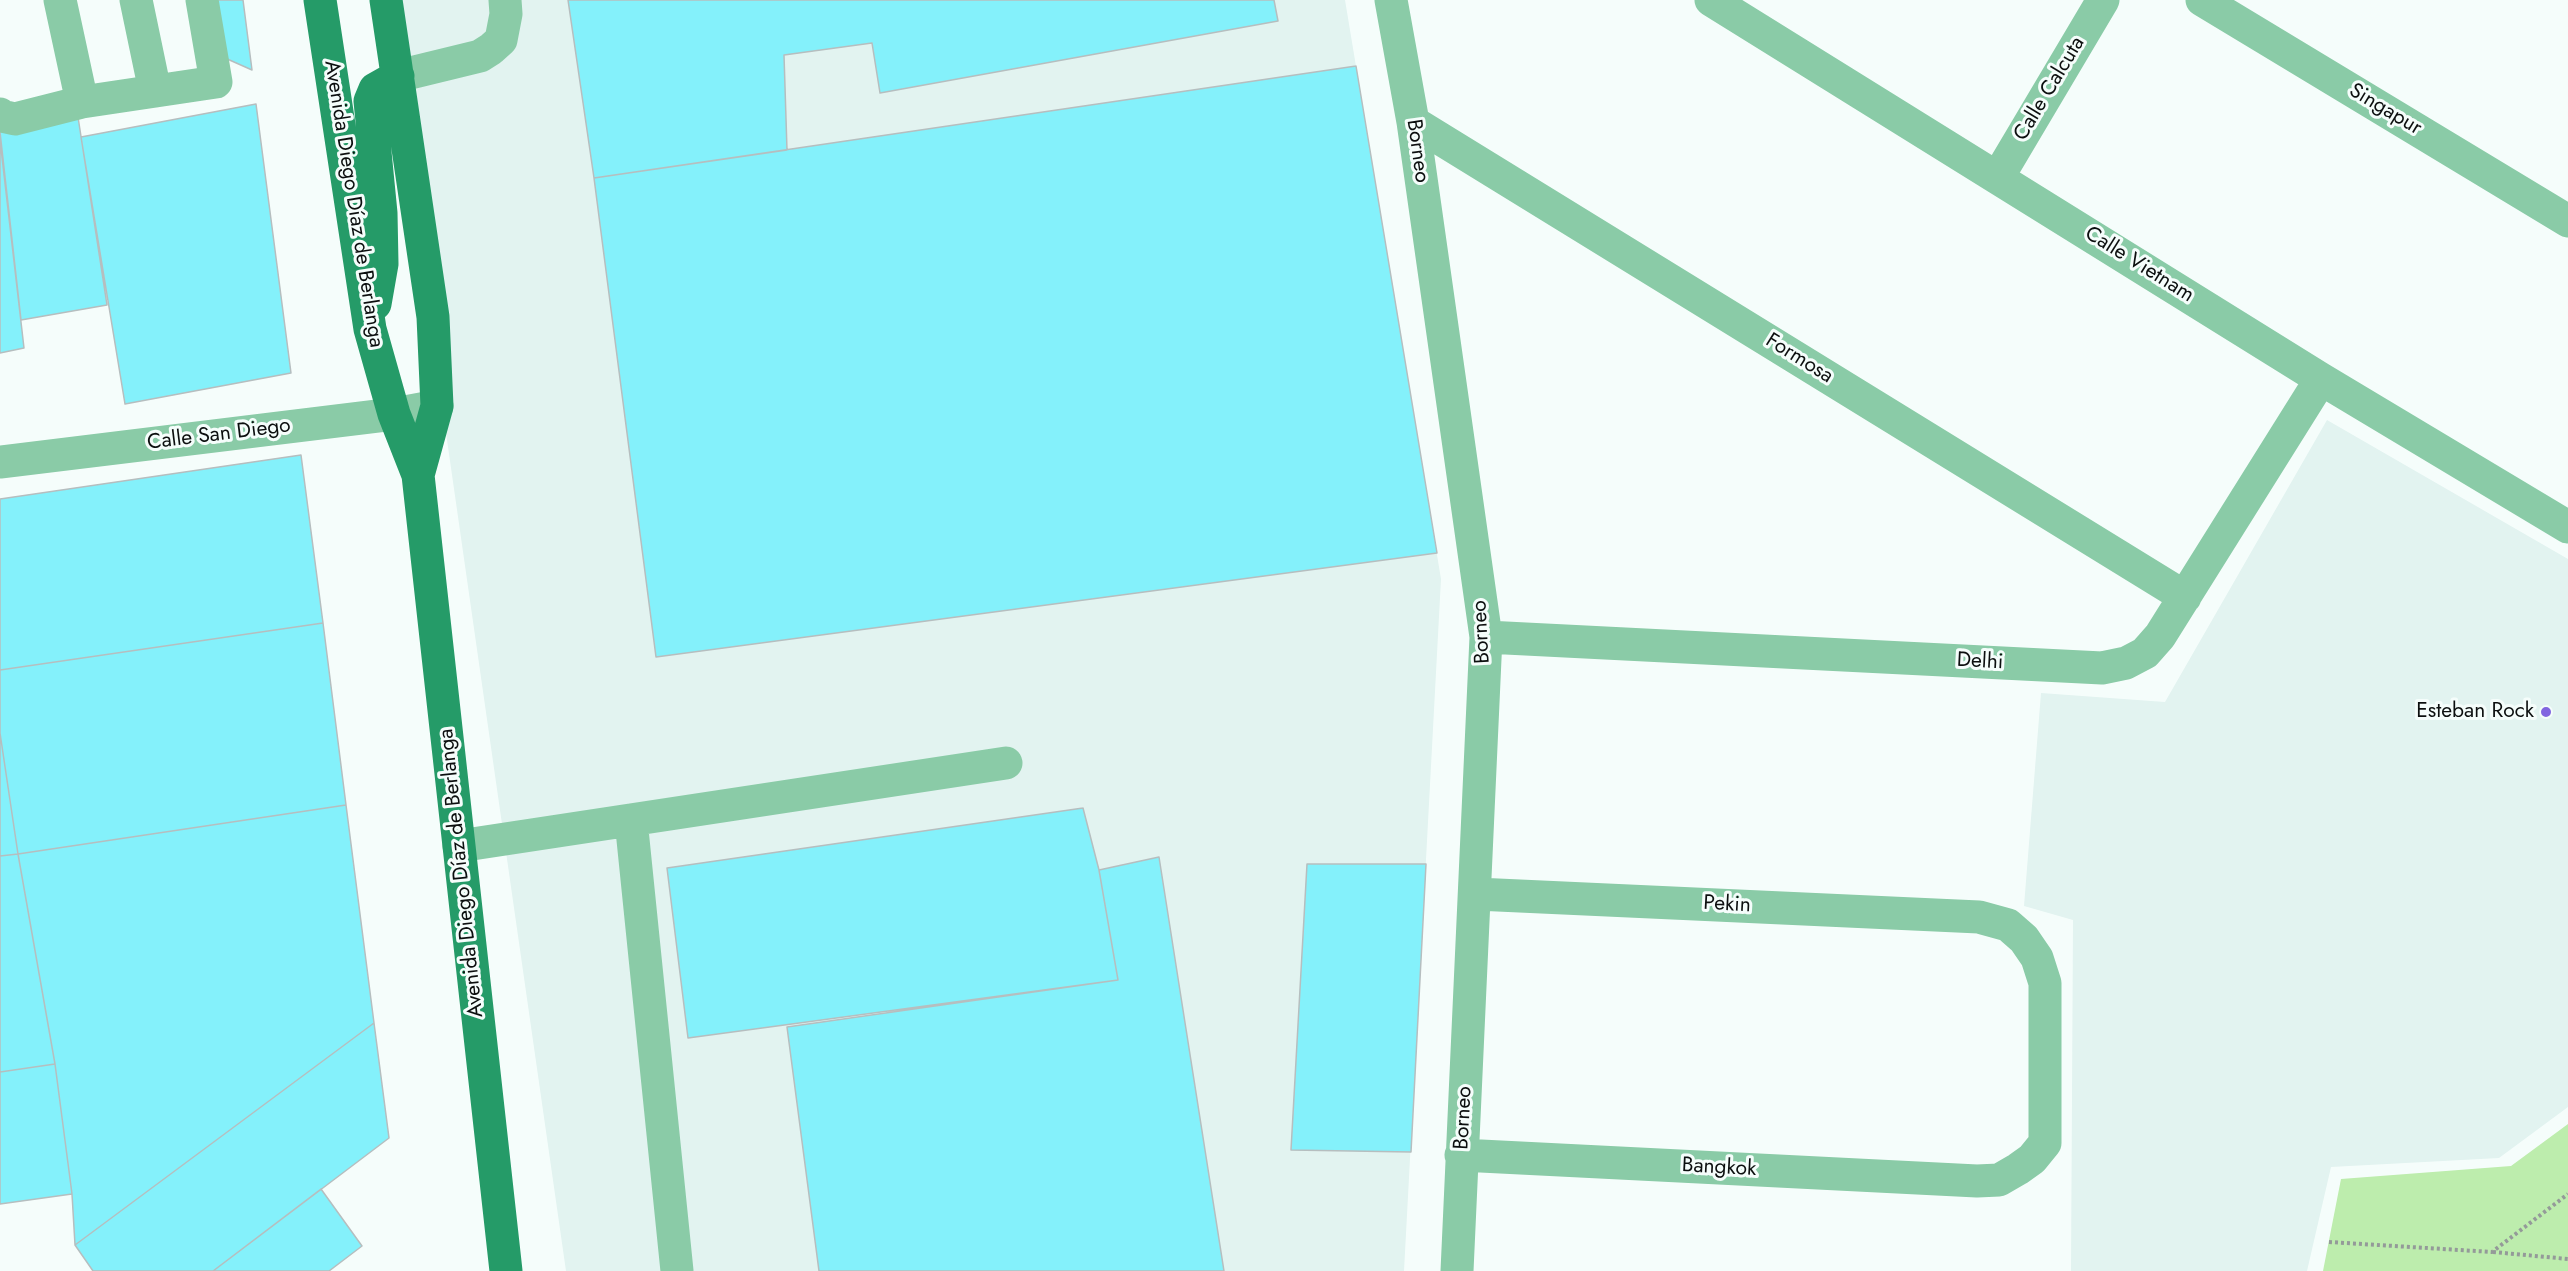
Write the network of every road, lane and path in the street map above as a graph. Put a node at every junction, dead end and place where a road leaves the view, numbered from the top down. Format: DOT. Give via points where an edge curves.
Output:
graph roads {
  1 [pos="60,0"];
  2 [pos="136,0"];
  3 [pos="202,0"];
  4 [pos="320,0"];
  5 [pos="386,0"];
  6 [pos="505,0"];
  7 [pos="1391,0"];
  8 [pos="1711,0"];
  9 [pos="2103,0"];
  10 [pos="2202,0"];
  11 [pos="399,76"];
  12 [pos="155,91"];
  13 [pos="82,102"];
  14 [pos="0,114"];
  15 [pos="1413,122"];
  16 [pos="1998,177"];
  17 [pos="2568,221"];
  18 [pos="370,329"];
  19 [pos="2321,379"];
  20 [pos="437,406"];
  21 [pos="394,414"];
  22 [pos="0,462"];
  23 [pos="418,475"];
  24 [pos="2568,527"];
  25 [pos="2185,597"];
  26 [pos="1486,637"];
  27 [pos="1006,763"];
  28 [pos="631,820"];
  29 [pos="459,846"];
  30 [pos="1476,894"];
  31 [pos="1461,1155"];
  32 [pos="1977,1182"];
  33 [pos="2568,1194"];
  34 [pos="2329,1242"];
  35 [pos="2492,1252"];
  36 [pos="2568,1259"];
  37 [pos="506,1271"];
  38 [pos="677,1271"];
  39 [pos="1457,1271"];
  1 -- 13 [label="street"];
  2 -- 12 [label="street"];
  3 -- 12 [label="street" via="216,82"];
  4 -- 18 [label="main road, Avenida Diego Díaz de Berlanga"];
  5 -- 11 [label="main road, Avenida Diego Díaz de Berlanga"];
  6 -- 11 [label="street" via="501,40 491,49 480,56"];
  7 -- 15 [label="street, Borneo"];
  8 -- 16 [label="street, Calle Vietnam"];
  9 -- 16 [label="street, Calle Calcuta"];
  10 -- 17 [label="street, Singapur"];
  11 -- 18 [label="main road" via="375,89 369,101 381,213 382,264"];
  11 -- 20 [label="main road, Avenida Diego Díaz de Berlanga" via="433,317"];
  12 -- 13 [label="street"];
  13 -- 14 [label="street" via="15,118"];
  15 -- 25 [label="street, Formosa"];
  15 -- 26 [label="street, Borneo"];
  16 -- 19 [label="street, Calle Vietnam"];
  18 -- 21 [label="main road, Avenida Diego Díaz de Berlanga"];
  19 -- 24 [label="street, Calle Vietnam"];
  19 -- 25 [label="street, Delhi"];
  20 -- 21 [label="street, Calle San Diego"];
  20 -- 23 [label="main road, Avenida Diego Díaz de Berlanga"];
  21 -- 22 [label="street, Calle San Diego"];
  21 -- 23 [label="main road, Avenida Diego Díaz de Berlanga"];
  23 -- 29 [label="main road, Avenida Diego Díaz de Berlanga"];
  25 -- 26 [label="street, Delhi" via="2145,653 2126,663 2102,668"];
  26 -- 30 [label="street, Borneo"];
  27 -- 28 [label="street"];
  28 -- 29 [label="street"];
  28 -- 38 [label="street"];
  29 -- 37 [label="main road, Avenida Diego Díaz de Berlanga"];
  30 -- 31 [label="street, Borneo"];
  30 -- 32 [label="street, Pekin" via="1979,917 2008,926 2024,939 2037,958 2045,983 2046,1143 2032,1159 1999,1180"];
  31 -- 32 [label="street, Bangkok"];
  31 -- 39 [label="street, Borneo"];
  33 -- 35 [label="path"];
  34 -- 35 [label="path"];
  35 -- 36 [label="path"];
}
